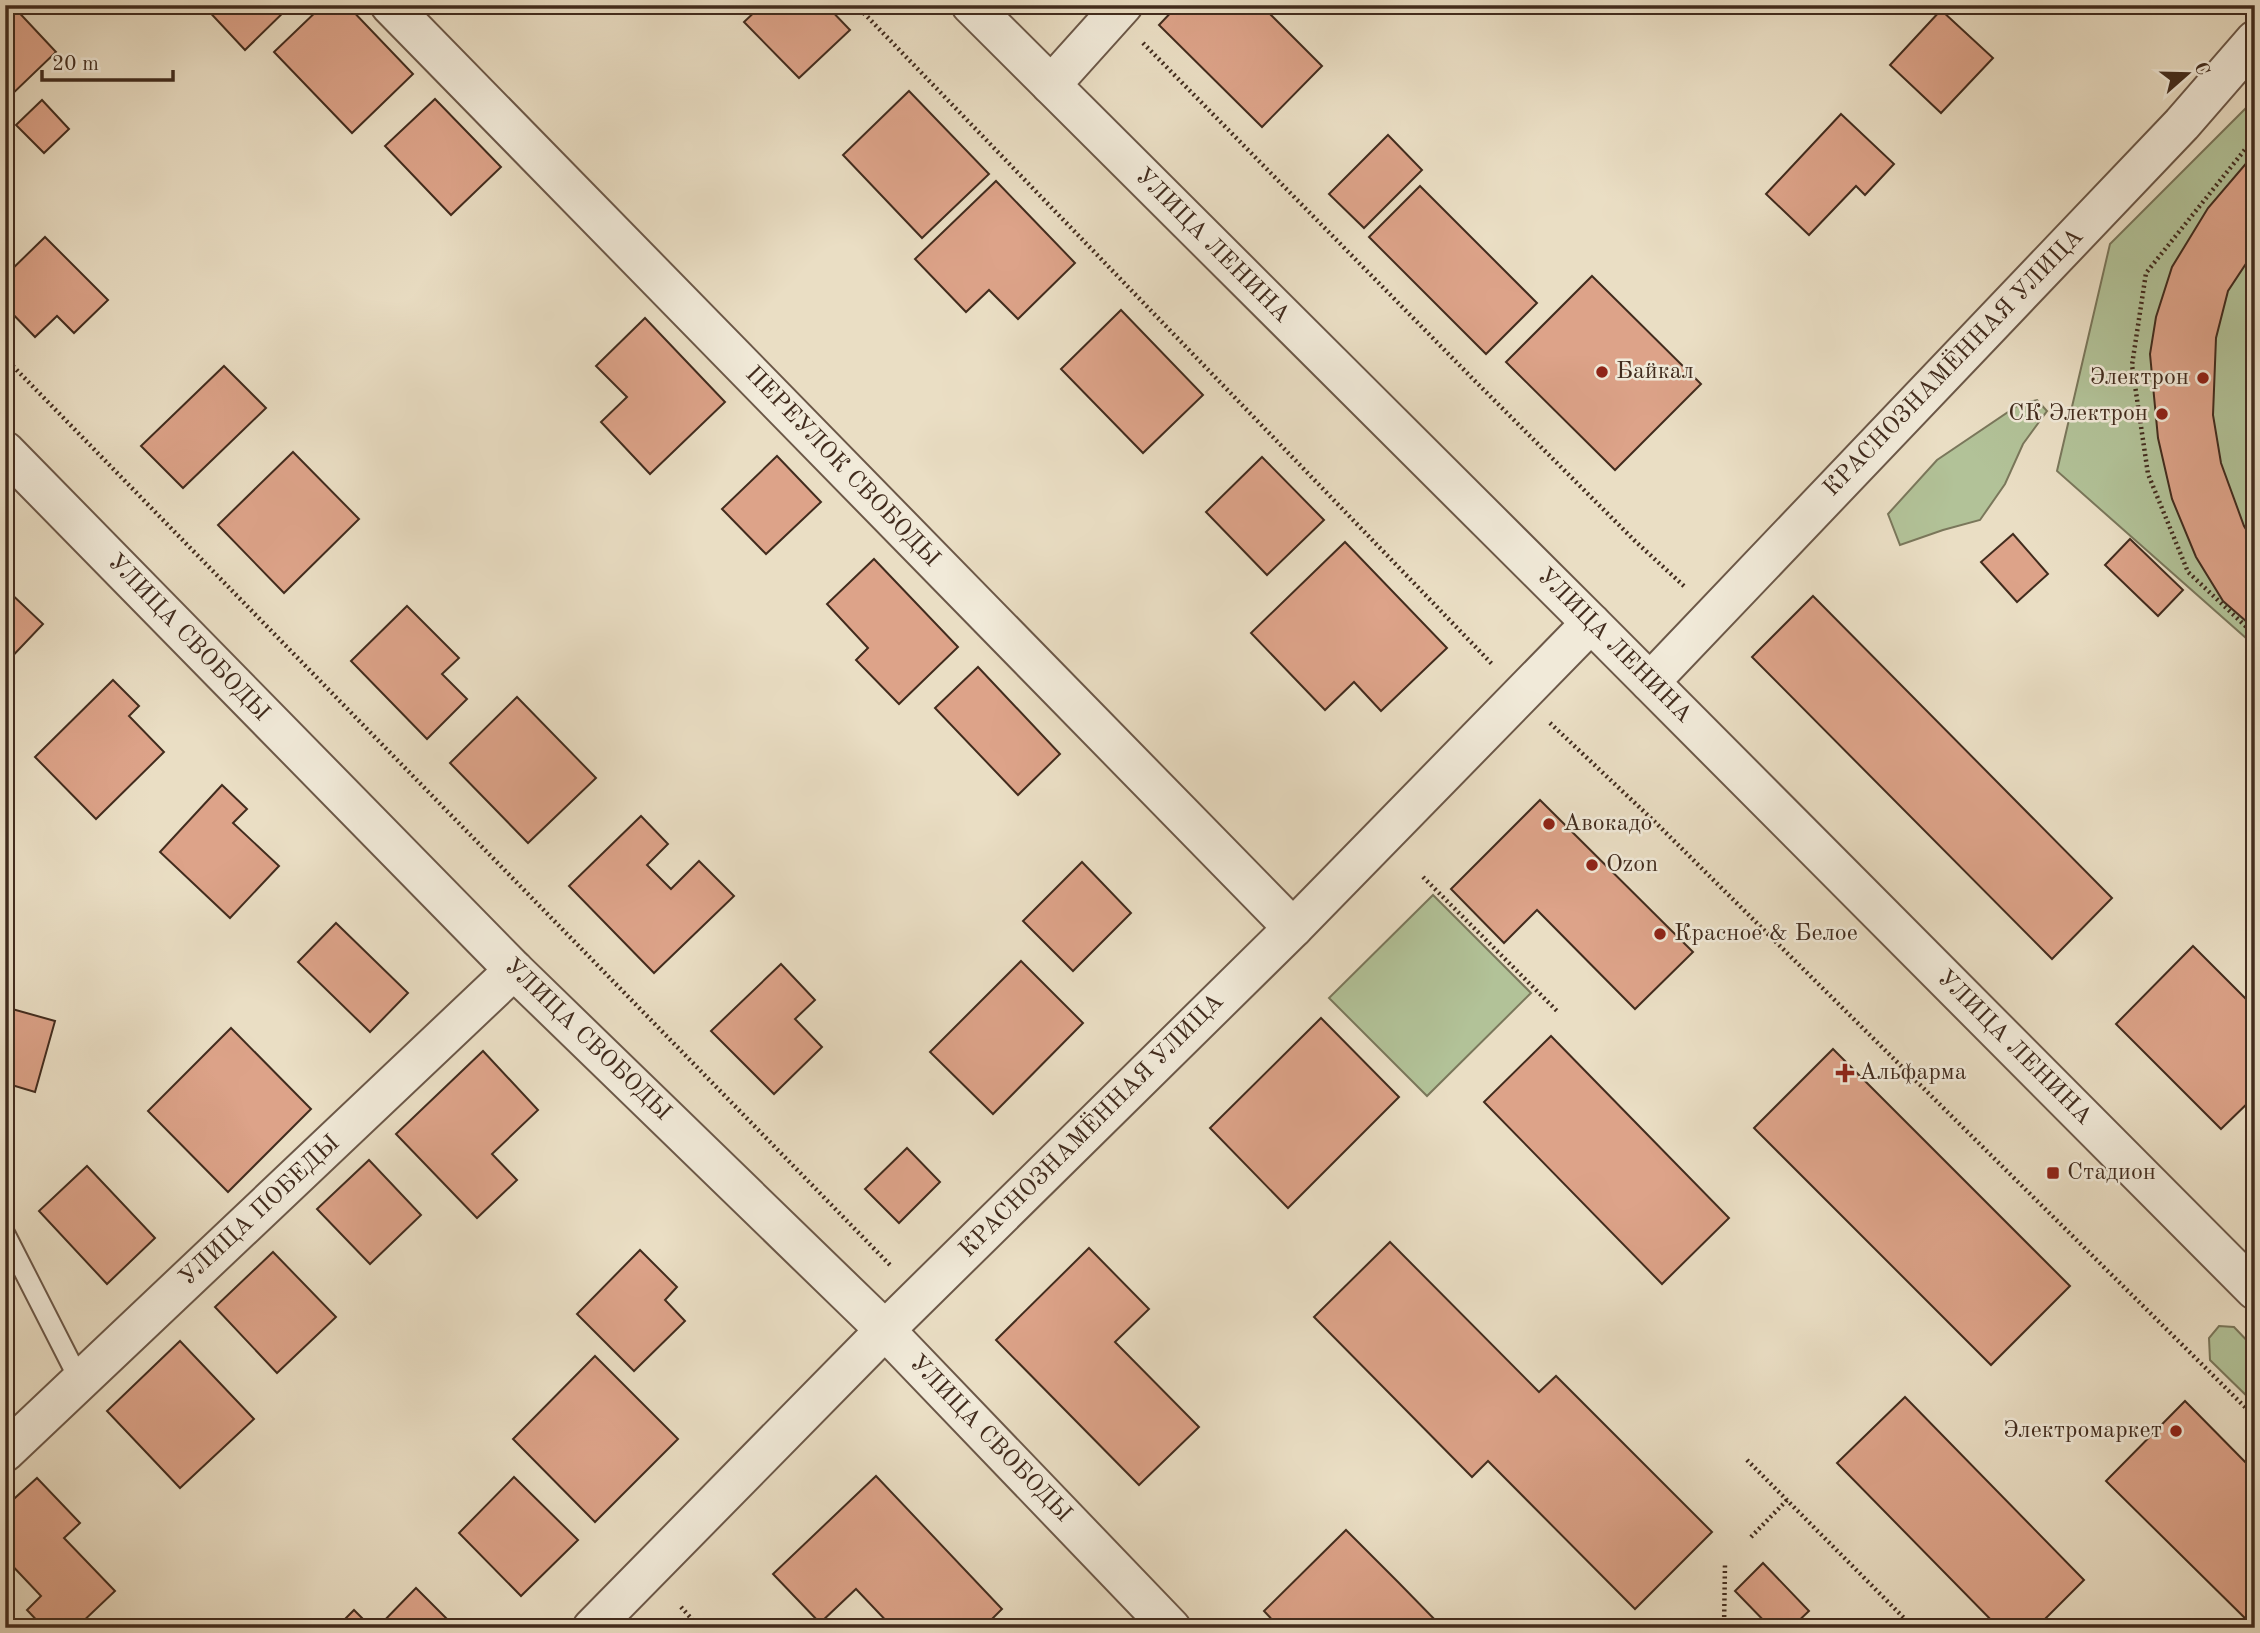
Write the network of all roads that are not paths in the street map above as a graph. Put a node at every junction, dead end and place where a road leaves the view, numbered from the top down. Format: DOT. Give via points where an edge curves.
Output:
graph roads {
  1 [pos="390,5"];
  2 [pos="971,5"];
  3 [pos="1119,10"];
  4 [pos="2255,40"];
  5 [pos="1051,85"];
  6 [pos="5,451"];
  7 [pos="1591,623"];
  8 [pos="1650,682"];
  9 [pos="1293,928"];
  10 [pos="514,970"];
  11 [pos="5,1234"];
  12 [pos="2255,1290"];
  13 [pos="885,1330"];
  14 [pos="80,1381"];
  15 [pos="5,1452"];
  16 [pos="592,1628"];
  17 [pos="1171,1628"];
  1 -- 9 [label="street, ПЕРЕУЛОК СВОБОДЫ"];
  2 -- 5 [label="street, УЛИЦА ЛЕНИНА"];
  3 -- 5 [label="street"];
  4 -- 8 [label="street, КРАСНОЗНАМЁННАЯ УЛИЦА" via="2182,124"];
  5 -- 7 [label="street, УЛИЦА ЛЕНИНА"];
  6 -- 10 [label="street, УЛИЦА СВОБОДЫ"];
  7 -- 8 [label="street, УЛИЦА ЛЕНИНА"];
  7 -- 9 [label="street, КРАСНОЗНАМЁННАЯ УЛИЦА"];
  8 -- 12 [label="street, УЛИЦА ЛЕНИНА"];
  9 -- 13 [label="street, КРАСНОЗНАМЁННАЯ УЛИЦА"];
  10 -- 13 [label="street, УЛИЦА СВОБОДЫ"];
  10 -- 14 [label="street, УЛИЦА ПОБЕДЫ"];
  11 -- 14 [label="lane"];
  13 -- 16 [label="street, КРАСНОЗНАМЁННАЯ УЛИЦА"];
  13 -- 17 [label="street, УЛИЦА СВОБОДЫ"];
  14 -- 15 [label="street, УЛИЦА ПОБЕДЫ"];
}
